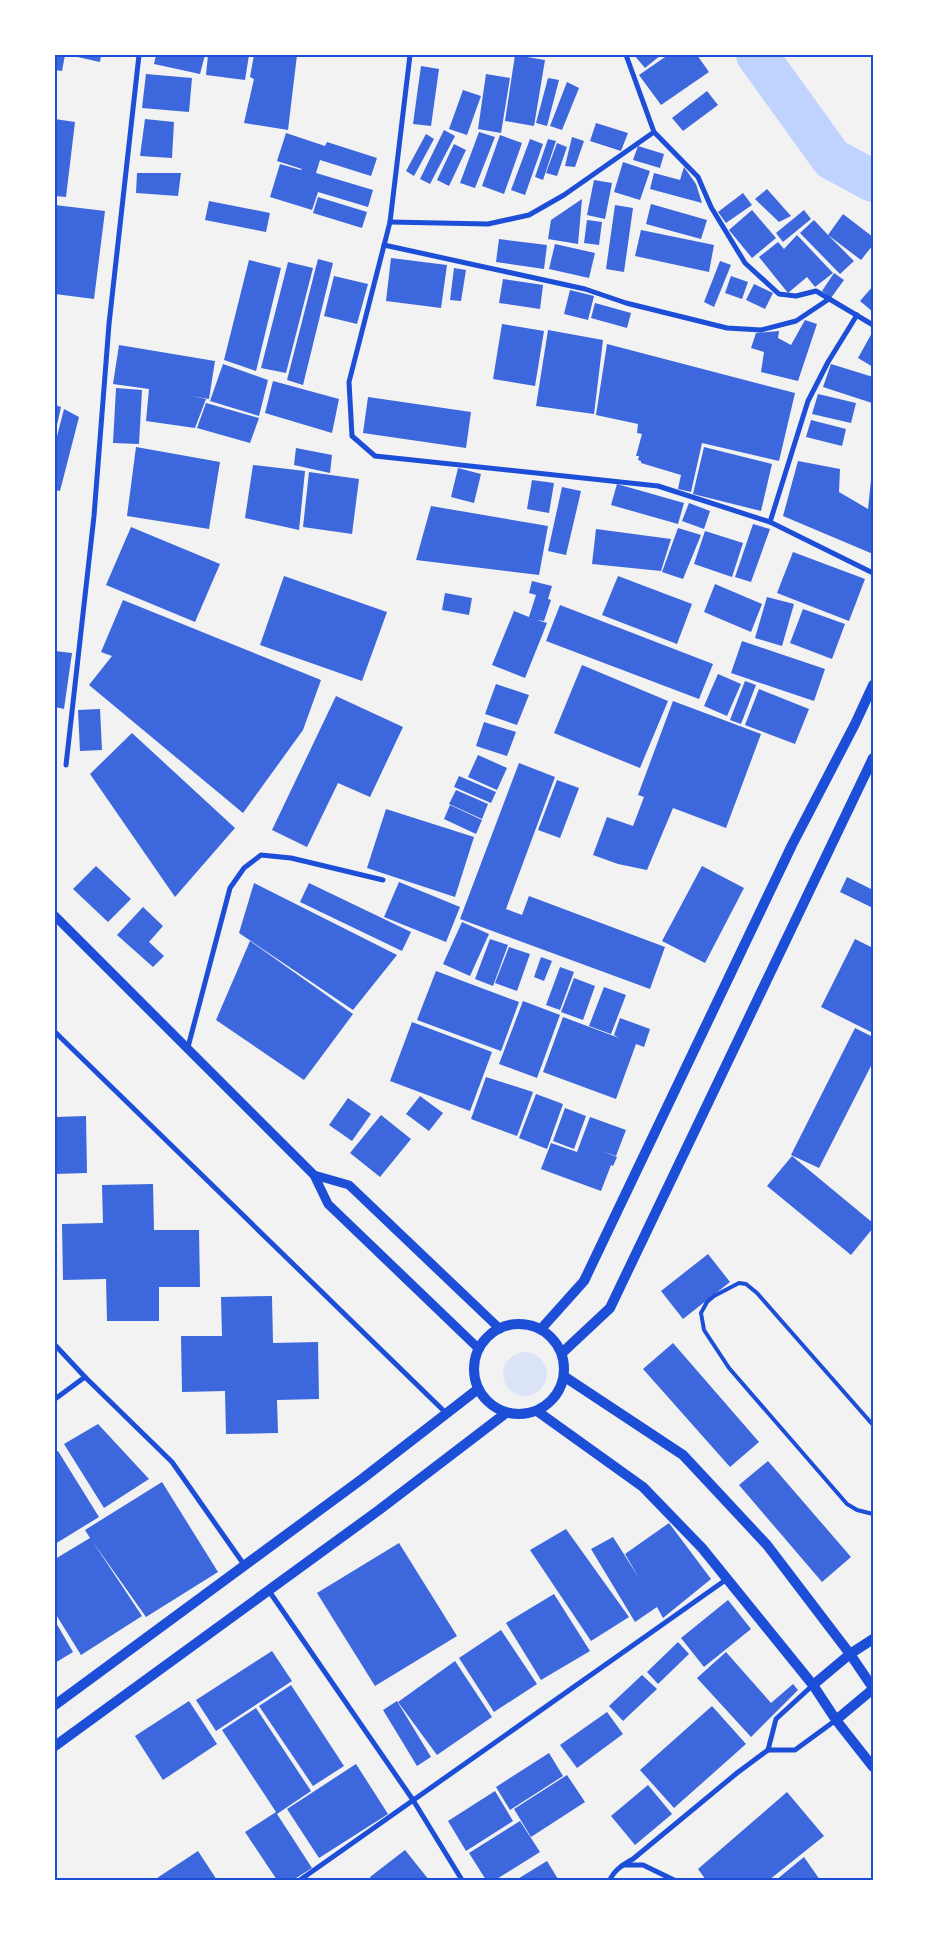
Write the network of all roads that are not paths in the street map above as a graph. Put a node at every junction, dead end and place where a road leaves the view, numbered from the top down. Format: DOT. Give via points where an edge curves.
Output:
graph roads {
  1 [pos="139,55"];
  2 [pos="410,55"];
  3 [pos="626,55"];
  4 [pos="654,132"];
  5 [pos="390,222"];
  6 [pos="384,245"];
  7 [pos="829,299"];
  8 [pos="857,315"];
  9 [pos="873,325"];
  10 [pos="770,522"];
  11 [pos="873,573"];
  12 [pos="873,686"];
  13 [pos="873,758"];
  14 [pos="66,765"];
  15 [pos="383,880"];
  16 [pos="55,916"];
  17 [pos="55,1032"];
  18 [pos="188,1047"];
  19 [pos="314,1175"];
  20 [pos="500,1329"];
  21 [pos="542,1329"];
  22 [pos="55,1345"];
  23 [pos="479,1349"];
  24 [pos="562,1353"];
  25 [pos="85,1377"];
  26 [pos="564,1377"];
  27 [pos="478,1389"];
  28 [pos="55,1400"];
  29 [pos="537,1412"];
  30 [pos="506,1413"];
  31 [pos="446,1414"];
  32 [pos="873,1425"];
  33 [pos="873,1514"];
  34 [pos="246,1566"];
  35 [pos="727,1580"];
  36 [pos="269,1591"];
  37 [pos="873,1639"];
  38 [pos="850,1654"];
  39 [pos="813,1685"];
  40 [pos="873,1689"];
  41 [pos="55,1705"];
  42 [pos="836,1720"];
  43 [pos="55,1746"];
  44 [pos="768,1750"];
  45 [pos="873,1767"];
  46 [pos="414,1800"];
  47 [pos="623,1865"];
  48 [pos="300,1880"];
  49 [pos="462,1880"];
  50 [pos="610,1880"];
  51 [pos="674,1880"];
  1 -- 14 [label="street"];
  2 -- 5 [label="street"];
  3 -- 4 [label="street"];
  4 -- 5 [label="street" via="564,195 529,215 488,224"];
  4 -- 7 [label="street" via="698,176 710,207 745,264 780,294 796,296 816,291"];
  5 -- 6 [label="street"];
  6 -- 7 [label="street" via="586,289 626,303 727,328 761,330 796,321"];
  6 -- 10 [label="street" via="349,382 352,436 375,456 658,486"];
  7 -- 8 [label="street"];
  8 -- 9 [label="street"];
  8 -- 10 [label="street" via="808,402"];
  10 -- 11 [label="street"];
  12 -- 21 [label="main road" via="792,845 584,1281"];
  13 -- 24 [label="main road" via="610,1308"];
  15 -- 18 [label="street" via="291,858 261,855 244,868 230,888"];
  16 -- 18 [label="street"];
  17 -- 31 [label="street"];
  18 -- 19 [label="street"];
  19 -- 20 [label="street" via="349,1185"];
  19 -- 23 [label="street" via="328,1204"];
  20 -- 21 [label="main road" via="506,1325 527,1324"];
  20 -- 23 [label="main road" via="488,1336"];
  21 -- 24 [label="main road"];
  22 -- 25 [label="street"];
  23 -- 27 [label="main road" via="473,1371"];
  24 -- 26 [label="main road"];
  25 -- 28 [label="street"];
  25 -- 34 [label="street" via="172,1462"];
  26 -- 29 [label="main road" via="550,1403"];
  26 -- 38 [label="main road" via="683,1455 767,1546"];
  27 -- 30 [label="main road" via="494,1408"];
  27 -- 31 [label="main road"];
  29 -- 30 [label="main road"];
  29 -- 35 [label="main road" via="643,1487 702,1548"];
  30 -- 36 [label="main road"];
  31 -- 34 [label="main road"];
  32 -- 33 [label="lane" via="758,1293 746,1284 726,1288 707,1302 701,1313 704,1330 729,1368 847,1504"];
  34 -- 41 [label="main road"];
  35 -- 39 [label="main road"];
  35 -- 46 [label="street"];
  36 -- 43 [label="main road"];
  36 -- 46 [label="street"];
  37 -- 38 [label="main road"];
  38 -- 39 [label="main road"];
  38 -- 40 [label="main road"];
  39 -- 42 [label="main road"];
  39 -- 44 [label="street" via="776,1719"];
  40 -- 42 [label="main road"];
  42 -- 44 [label="street" via="795,1750"];
  42 -- 45 [label="main road"];
  44 -- 47 [label="street"];
  46 -- 48 [label="street"];
  46 -- 49 [label="street"];
  47 -- 50 [label="street"];
  47 -- 51 [label="street" via="643,1865"];
}
